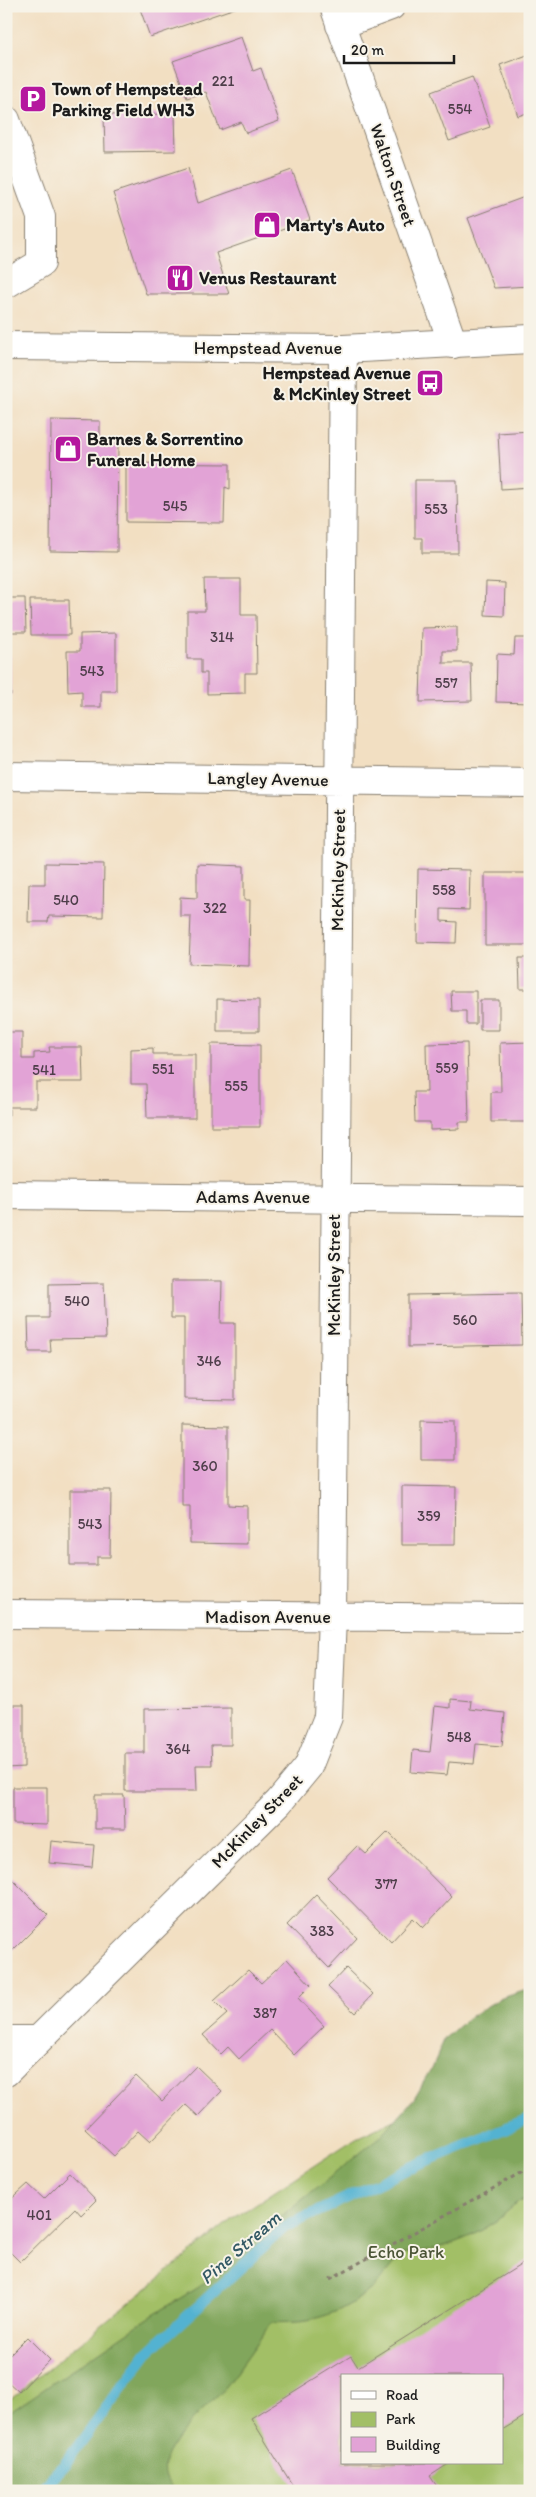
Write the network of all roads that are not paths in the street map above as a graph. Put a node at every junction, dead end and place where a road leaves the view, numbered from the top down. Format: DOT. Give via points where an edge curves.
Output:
graph roads {
  1 [pos="392,6"];
  2 [pos="337,15"];
  3 [pos="6,120"];
  4 [pos="6,284"];
  5 [pos="530,339"];
  6 [pos="453,344"];
  7 [pos="6,346"];
  8 [pos="343,349"];
  9 [pos="6,776"];
  10 [pos="339,780"];
  11 [pos="530,783"];
  12 [pos="6,1195"];
  13 [pos="334,1198"];
  14 [pos="530,1201"];
  15 [pos="6,1614"];
  16 [pos="332,1617"];
  17 [pos="530,1618"];
  18 [pos="6,2040"];
  19 [pos="38,2040"];
  20 [pos="6,2072"];
  1 -- 2 [label="street"];
  2 -- 6 [label="street, Walton Street"];
  3 -- 4 [label="street" via="41,217 41,263"];
  5 -- 6 [label="street, Hempstead Avenue"];
  6 -- 8 [label="street, Hempstead Avenue"];
  7 -- 8 [label="street, Hempstead Avenue"];
  8 -- 10 [label="street, McKinley Street"];
  9 -- 10 [label="street, Langley Avenue"];
  10 -- 11 [label="street, Langley Avenue"];
  10 -- 13 [label="street, McKinley Street"];
  12 -- 13 [label="street, Adams Avenue"];
  13 -- 14 [label="street, Adams Avenue"];
  13 -- 16 [label="street, McKinley Street"];
  15 -- 16 [label="street, Madison Avenue"];
  16 -- 17 [label="street, Madison Avenue"];
  16 -- 19 [label="street, McKinley Street" via="328,1717 308,1767 279,1802"];
  18 -- 19 [label="street"];
  19 -- 20 [label="street, McKinley Street"];
}
